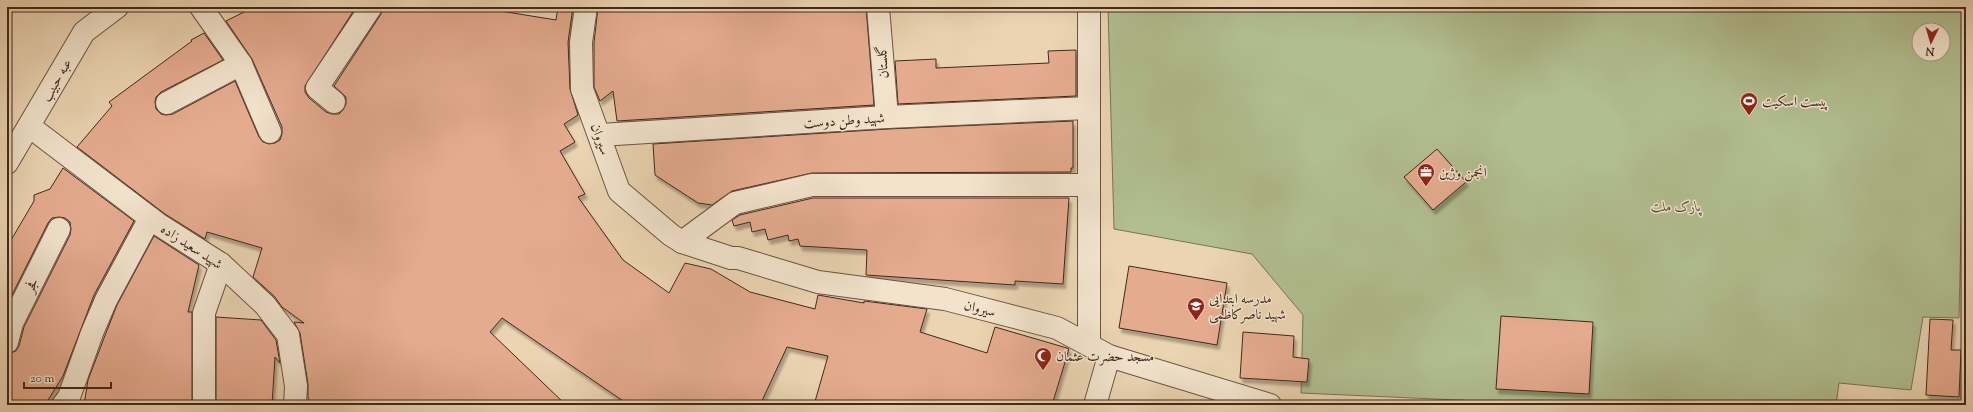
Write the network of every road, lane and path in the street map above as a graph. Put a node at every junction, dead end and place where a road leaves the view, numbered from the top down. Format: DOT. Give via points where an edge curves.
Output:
graph roads {
  1 [pos="117,7"];
  2 [pos="201,7"];
  3 [pos="371,7"];
  4 [pos="586,7"];
  5 [pos="878,7"];
  6 [pos="1089,7"];
  7 [pos="241,64"];
  8 [pos="334,102"];
  9 [pos="167,103"];
  10 [pos="1088,108"];
  11 [pos="886,117"];
  12 [pos="29,126"];
  13 [pos="270,132"];
  14 [pos="600,135"];
  15 [pos="7,163"];
  16 [pos="1089,185"];
  17 [pos="150,218"];
  18 [pos="59,229"];
  19 [pos="682,242"];
  20 [pos="221,264"];
  21 [pos="7,342"];
  22 [pos="1089,344"];
  23 [pos="1109,356"];
  24 [pos="63,405"];
  25 [pos="204,405"];
  26 [pos="295,405"];
  27 [pos="1095,405"];
  28 [pos="1270,405"];
  1 -- 12 [label="street, عبه حبیب" via="84,32"];
  2 -- 7 [label="street"];
  3 -- 8 [label="street" via="317,88"];
  4 -- 14 [label="street, سیروان" via="582,42 582,88"];
  5 -- 11 [label="street, گلستان"];
  6 -- 10 [label="street"];
  7 -- 9 [label="street"];
  7 -- 13 [label="street"];
  10 -- 11 [label="street, شهید وطن دوست"];
  10 -- 16 [label="street"];
  11 -- 14 [label="street, شهید وطن دوست"];
  12 -- 15 [label="street, عبه حبیب"];
  12 -- 17 [label="street, شهید سعید زاده"];
  14 -- 19 [label="street, سیروان" via="619,191"];
  16 -- 19 [label="street" via="812,185 735,203"];
  16 -- 22 [label="street"];
  17 -- 20 [label="street, شهید سعید زاده"];
  17 -- 24 [label="street" via="106,300 69,397"];
  18 -- 21 [label="street, فجر" via="12,323"];
  19 -- 22 [label="street, سیروان" via="818,282 945,299 1058,328"];
  20 -- 25 [label="street" via="204,313"];
  20 -- 26 [label="street, شهید سعید زاده" via="264,305 288,335 296,386"];
  22 -- 23 [label="street, سیروان"];
  23 -- 27 [label="street"];
  23 -- 28 [label="street, سیروان"];
}
